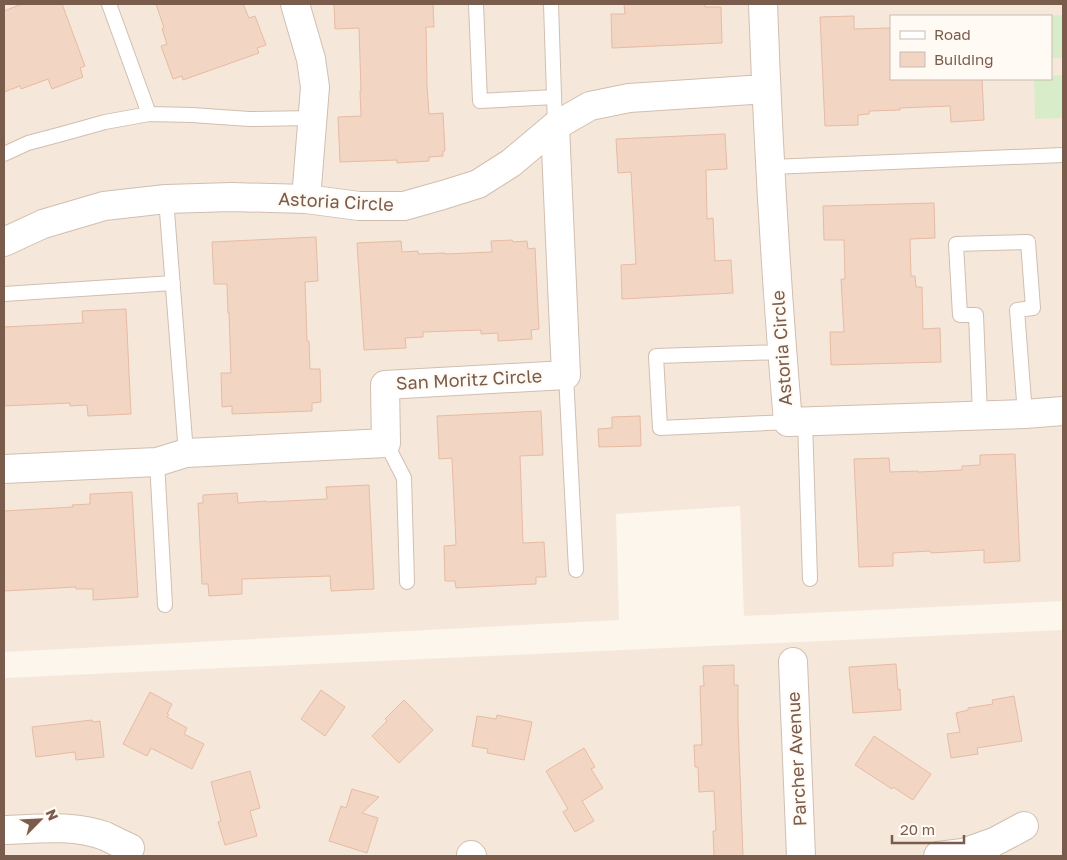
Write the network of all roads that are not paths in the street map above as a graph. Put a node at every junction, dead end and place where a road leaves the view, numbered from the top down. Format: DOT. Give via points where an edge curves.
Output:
graph roads {
  1 [pos="109,4"];
  2 [pos="295,4"];
  3 [pos="476,4"];
  4 [pos="551,4"];
  5 [pos="763,4"];
  6 [pos="766,89"];
  7 [pos="554,98"];
  8 [pos="150,114"];
  9 [pos="313,118"];
  10 [pos="555,126"];
  11 [pos="4,154"];
  12 [pos="1063,155"];
  13 [pos="770,167"];
  14 [pos="166,199"];
  15 [pos="306,199"];
  16 [pos="4,242"];
  17 [pos="173,283"];
  18 [pos="4,294"];
  19 [pos="782,352"];
  20 [pos="566,374"];
  21 [pos="1063,411"];
  22 [pos="1025,414"];
  23 [pos="980,415"];
  24 [pos="797,422"];
  25 [pos="1063,423"];
  26 [pos="386,443"];
  27 [pos="186,453"];
  28 [pos="157,462"];
  29 [pos="4,469"];
  30 [pos="576,570"];
  31 [pos="810,579"];
  32 [pos="407,582"];
  33 [pos="165,605"];
  34 [pos="792,662"];
  35 [pos="1024,826"];
  36 [pos="4,830"];
  37 [pos="130,848"];
  38 [pos="801,856"];
  39 [pos="938,856"];
  1 -- 8 [label="lane"];
  2 -- 9 [label="street" via="311,59 315,87"];
  3 -- 7 [label="lane" via="480,101"];
  4 -- 7 [label="lane"];
  5 -- 6 [label="street, Astoria Circle"];
  6 -- 10 [label="street, Astoria Circle" via="629,98 590,106"];
  6 -- 13 [label="street, Astoria Circle"];
  7 -- 10 [label="lane"];
  8 -- 9 [label="lane" via="248,119"];
  8 -- 11 [label="lane" via="105,122"];
  9 -- 15 [label="street"];
  10 -- 15 [label="street, Astoria Circle" via="511,163 478,184 443,195 404,206 359,206"];
  10 -- 20 [label="street, San Moritz Circle"];
  12 -- 13 [label="lane"];
  13 -- 19 [label="street, Astoria Circle"];
  14 -- 15 [label="street, Astoria Circle" via="232,196"];
  14 -- 16 [label="street, Astoria Circle" via="104,206 43,224"];
  14 -- 17 [label="lane"];
  17 -- 18 [label="lane"];
  17 -- 27 [label="lane"];
  19 -- 24 [label="street, Astoria Circle"];
  19 -- 24 [label="lane" via="656,356 660,428"];
  20 -- 26 [label="street, San Moritz Circle" via="385,385"];
  20 -- 30 [label="lane"];
  21 -- 22 [label="street, Astoria Circle"];
  21 -- 25 [label="lane"];
  22 -- 23 [label="street, Astoria Circle"];
  22 -- 23 [label="lane" via="1017,310 1033,308 1028,242 956,244 960,315 976,314"];
  23 -- 24 [label="street, Astoria Circle"];
  24 -- 31 [label="lane"];
  26 -- 27 [label="street"];
  26 -- 32 [label="lane" via="404,478"];
  27 -- 28 [label="street"];
  28 -- 29 [label="street"];
  28 -- 33 [label="lane"];
  34 -- 38 [label="street, Parcher Avenue"];
  35 -- 39 [label="street" via="963,853"];
  36 -- 37 [label="street" via="75,829 104,836"];
}
